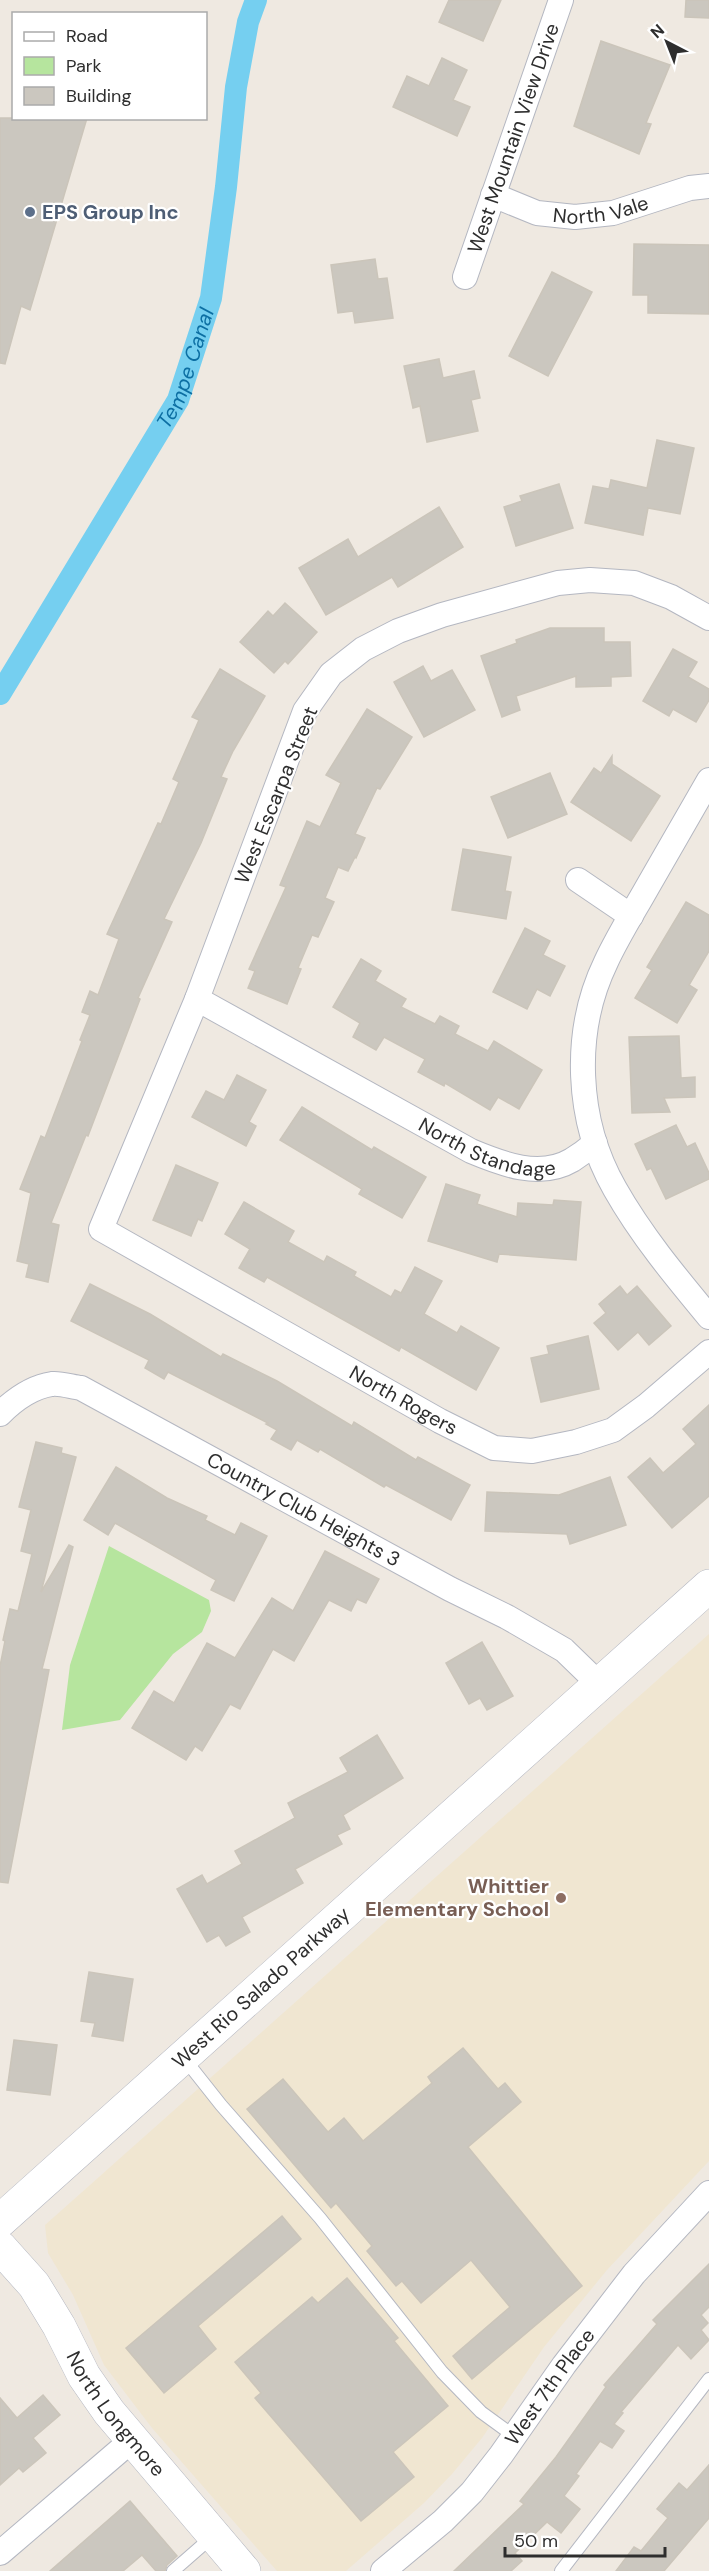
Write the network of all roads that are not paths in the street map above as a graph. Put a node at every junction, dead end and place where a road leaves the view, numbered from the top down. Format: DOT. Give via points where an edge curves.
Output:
graph roads {
  1 [pos="561,0"];
  2 [pos="709,186"];
  3 [pos="493,195"];
  4 [pos="465,277"];
  5 [pos="709,618"];
  6 [pos="709,780"];
  7 [pos="578,880"];
  8 [pos="631,916"];
  9 [pos="197,999"];
  10 [pos="595,1143"];
  11 [pos="101,1229"];
  12 [pos="709,1317"];
  13 [pos="709,1352"];
  14 [pos="0,1414"];
  15 [pos="709,1586"];
  16 [pos="598,1683"];
  17 [pos="182,2056"];
  18 [pos="709,2193"];
  19 [pos="0,2221"];
  20 [pos="0,2247"];
  21 [pos="709,2379"];
  22 [pos="514,2436"];
  23 [pos="132,2440"];
  24 [pos="214,2536"];
  25 [pos="0,2553"];
  26 [pos="173,2571"];
  27 [pos="244,2571"];
  28 [pos="383,2571"];
  29 [pos="561,2571"];
  1 -- 3 [label="street, West Mountain View Drive"];
  2 -- 3 [label="street, North Vale" via="690,188 613,213 575,217 537,213"];
  3 -- 4 [label="street, West Mountain View Drive"];
  5 -- 9 [label="street, West Escarpa Street" via="634,583 590,580 558,583 442,615 363,649 331,674 305,711"];
  6 -- 8 [label="street"];
  7 -- 8 [label="street"];
  8 -- 10 [label="street" via="605,963 582,1045 588,1116"];
  9 -- 10 [label="street, North Standage" via="471,1151 505,1165 539,1169 560,1164"];
  9 -- 11 [label="street, West Escarpa Street"];
  10 -- 12 [label="street" via="614,1187 637,1224"];
  11 -- 13 [label="street, North Rogers" via="494,1448 532,1451 613,1430"];
  14 -- 16 [label="street, Country Club Heights 3" via="32,1390 53,1384 81,1388 439,1584 507,1617 564,1650"];
  15 -- 16 [label="main road, West Rio Salado Parkway"];
  16 -- 17 [label="main road, West Rio Salado Parkway"];
  17 -- 19 [label="main road, West Rio Salado Parkway"];
  17 -- 22 [label="lane" via="320,2218 442,2372 481,2412"];
  18 -- 22 [label="street, West 7th Place" via="634,2274"];
  20 -- 23 [label="main road, North Longmore" via="34,2285 84,2376"];
  21 -- 29 [label="lane"];
  22 -- 28 [label="street, West 7th Place" via="472,2492"];
  23 -- 24 [label="main road, North Longmore"];
  23 -- 25 [label="street"];
  24 -- 26 [label="lane"];
  24 -- 27 [label="main road, North Longmore"];
}
